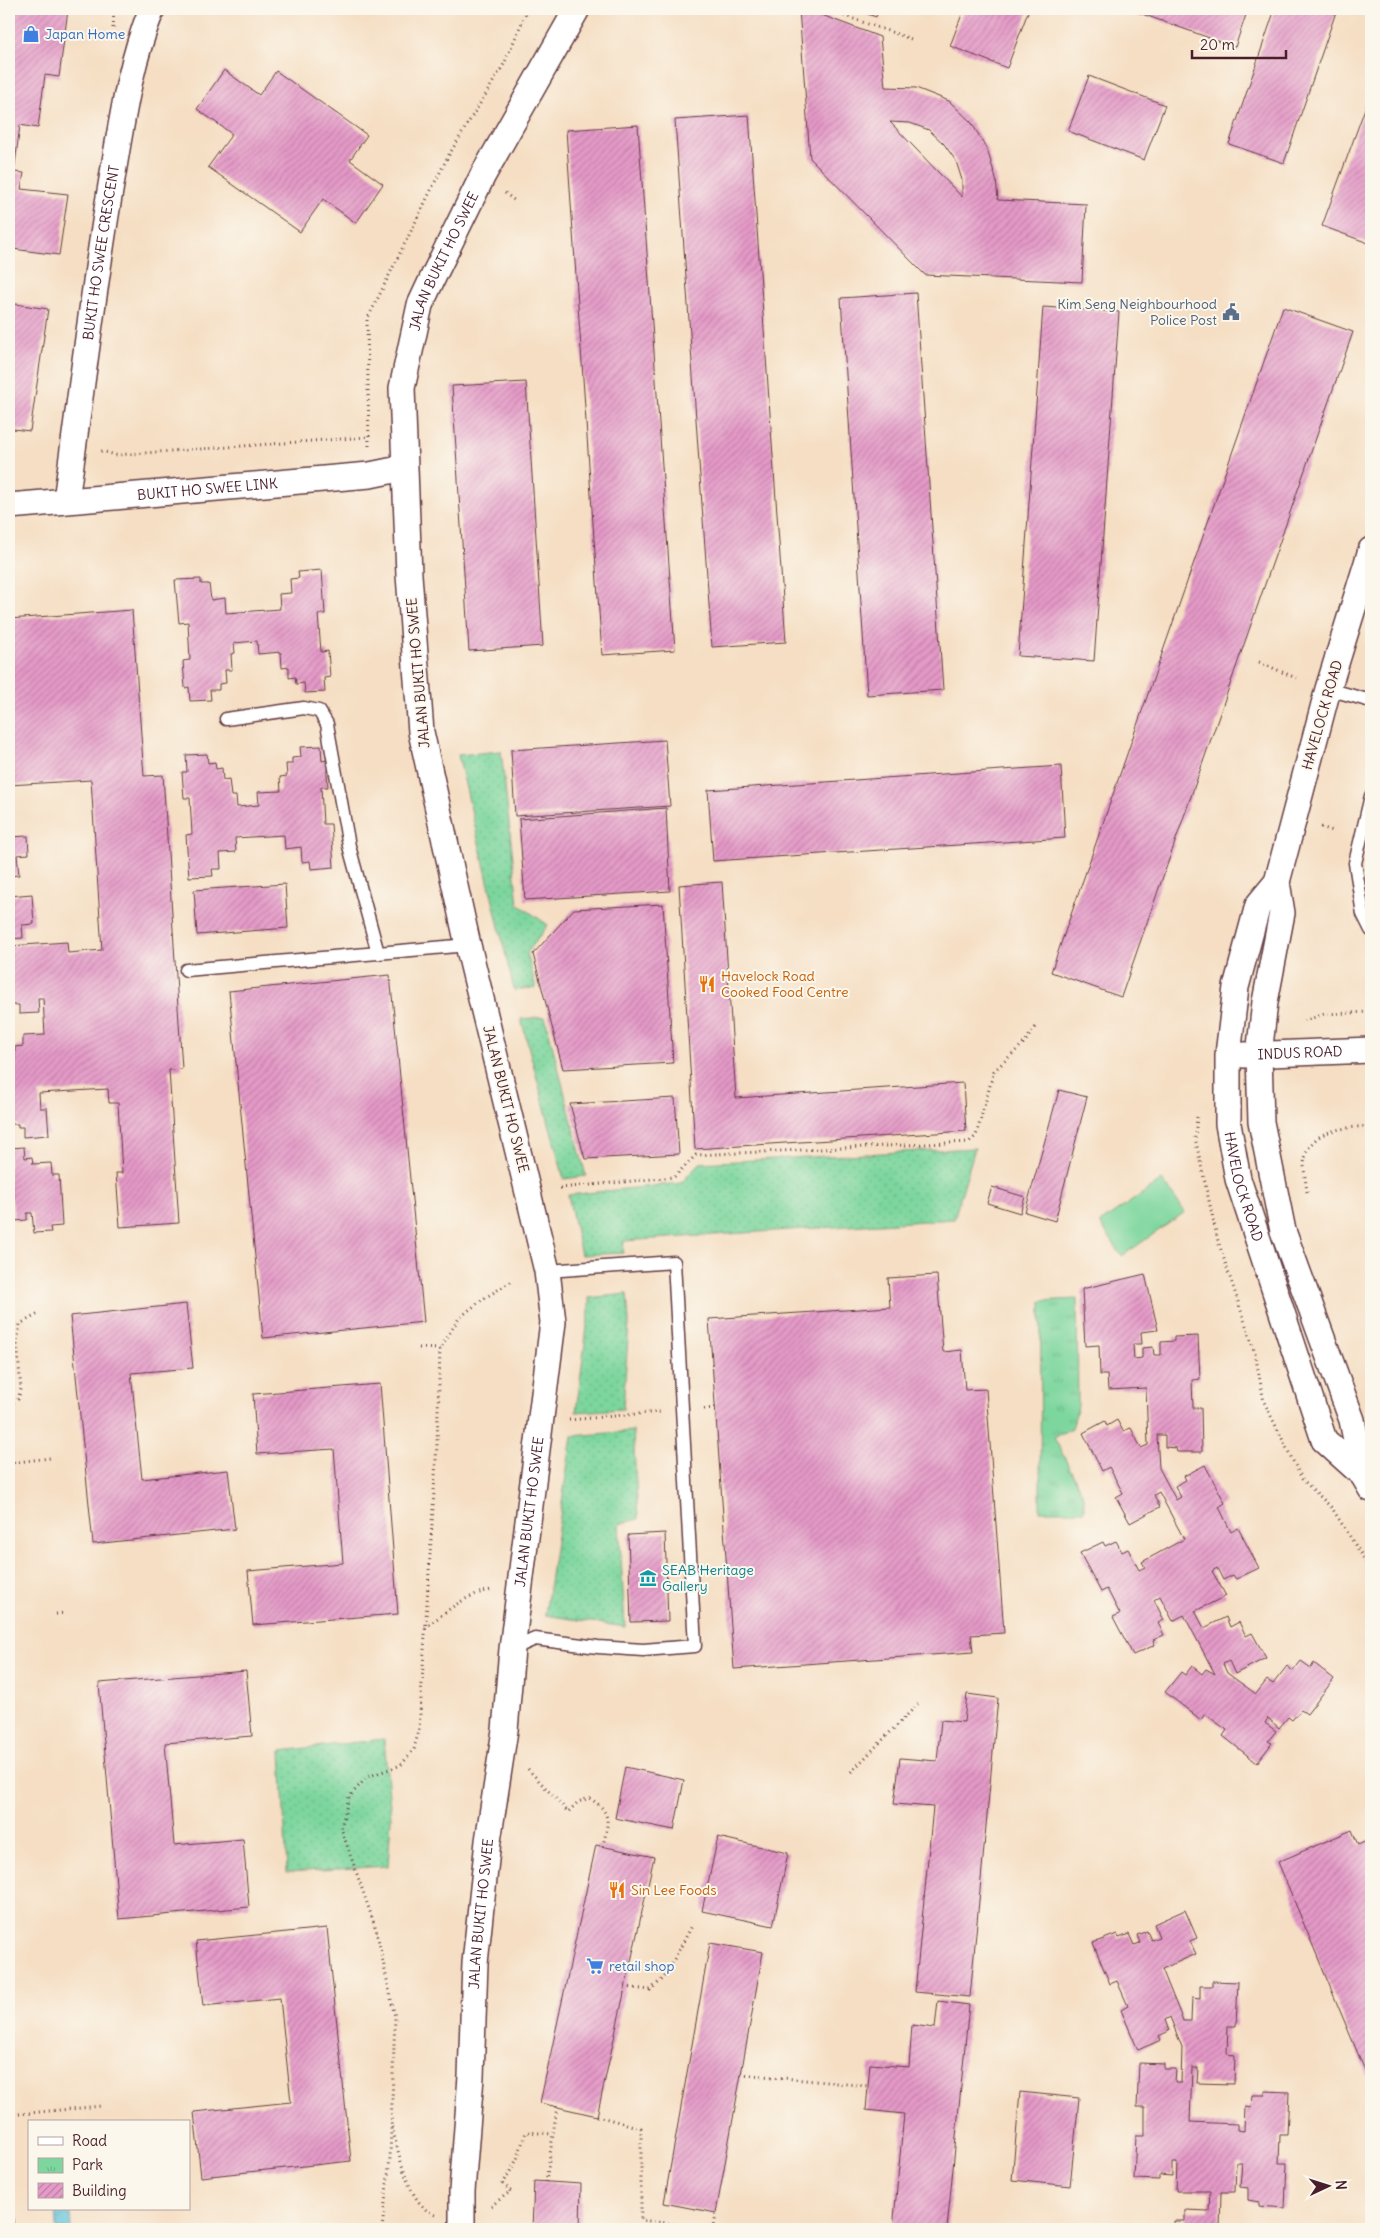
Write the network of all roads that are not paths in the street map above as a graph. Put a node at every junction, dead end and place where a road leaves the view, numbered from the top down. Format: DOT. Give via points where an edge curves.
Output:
graph roads {
  1 [pos="152,9"];
  2 [pos="577,9"];
  3 [pos="404,468"];
  4 [pos="66,500"];
  5 [pos="9,506"];
  6 [pos="1371,550"];
  7 [pos="1328,689"];
  8 [pos="1371,701"];
  9 [pos="226,719"];
  10 [pos="1371,796"];
  11 [pos="1277,882"];
  12 [pos="1371,930"];
  13 [pos="468,945"];
  14 [pos="378,953"];
  15 [pos="186,970"];
  16 [pos="1371,1050"];
  17 [pos="1228,1055"];
  18 [pos="1259,1055"];
  19 [pos="547,1271"];
  20 [pos="1367,1482"];
  21 [pos="512,1649"];
  22 [pos="462,2227"];
  1 -- 4 [label="street, BUKIT HO SWEE CRESCENT" via="142,32 117,146 95,280"];
  2 -- 3 [label="street, JALAN BUKIT HO SWEE" via="483,175 420,304 402,388"];
  3 -- 4 [label="street, BUKIT HO SWEE LINK" via="370,475"];
  3 -- 13 [label="street, JALAN BUKIT HO SWEE" via="421,732"];
  4 -- 5 [label="street, BUKIT HO SWEE LINK"];
  6 -- 7 [label="street, HAVELOCK ROAD"];
  7 -- 8 [label="lane"];
  7 -- 11 [label="street, HAVELOCK ROAD"];
  9 -- 14 [label="lane" via="304,708 319,711 327,724 349,846"];
  10 -- 12 [label="lane" via="1355,862 1363,914"];
  11 -- 17 [label="street, HAVELOCK ROAD" via="1258,905 1236,987"];
  11 -- 18 [label="street, HAVELOCK ROAD" via="1282,913 1264,1002"];
  13 -- 14 [label="lane"];
  13 -- 19 [label="street, JALAN BUKIT HO SWEE"];
  14 -- 15 [label="lane"];
  16 -- 18 [label="street, INDUS ROAD"];
  17 -- 18 [label="street, INDUS ROAD"];
  17 -- 20 [label="street, HAVELOCK ROAD" via="1228,1124 1238,1180 1256,1236 1324,1440"];
  18 -- 20 [label="street, HAVELOCK ROAD" via="1261,1122 1283,1231 1352,1420"];
  19 -- 21 [label="street, JALAN BUKIT HO SWEE" via="553,1322"];
  19 -- 21 [label="lane" via="674,1262 696,1646 643,1650 535,1639"];
  21 -- 22 [label="street, JALAN BUKIT HO SWEE" via="505,1730 488,1841 475,1963"];
}
